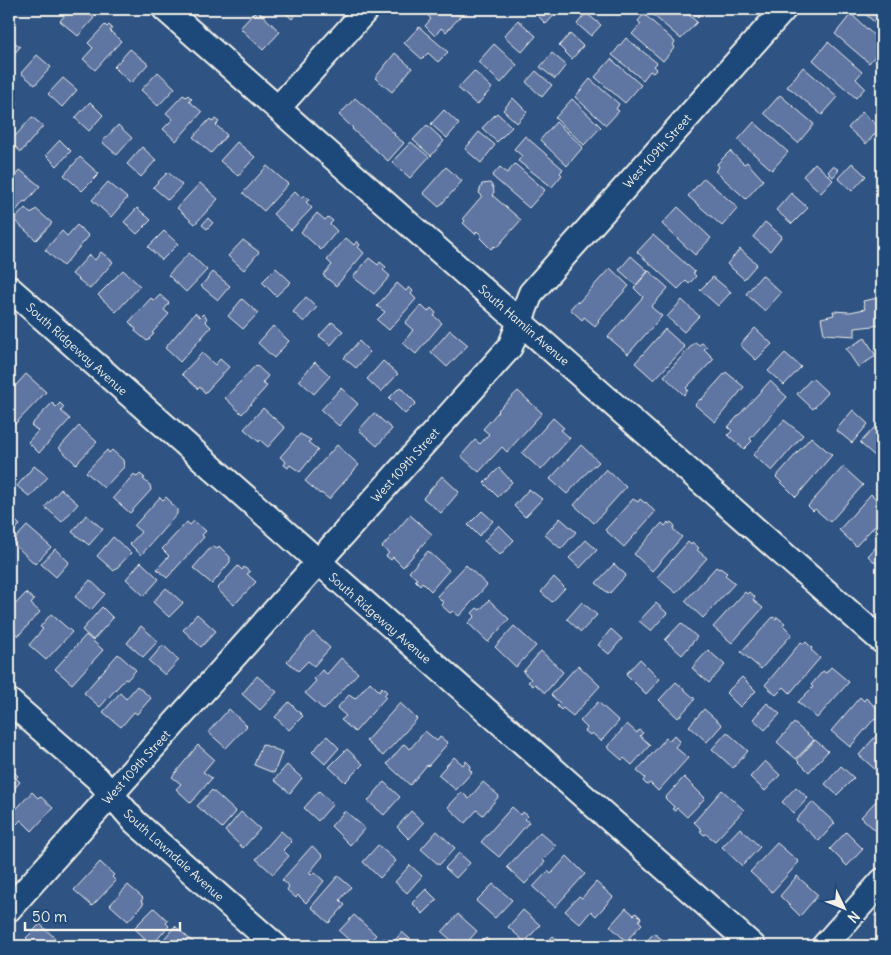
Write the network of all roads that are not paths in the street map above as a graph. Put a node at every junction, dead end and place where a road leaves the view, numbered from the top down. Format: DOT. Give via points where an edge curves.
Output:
graph roads {
  1 [pos="165,9"];
  2 [pos="367,9"];
  3 [pos="784,9"];
  4 [pos="278,108"];
  5 [pos="9,288"];
  6 [pos="520,322"];
  7 [pos="318,563"];
  8 [pos="882,641"];
  9 [pos="9,701"];
  10 [pos="111,795"];
  11 [pos="882,882"];
  12 [pos="9,909"];
  13 [pos="276,946"];
  14 [pos="753,946"];
  15 [pos="824,946"];
  1 -- 4 [label="street, South Hamlin Avenue"];
  2 -- 4 [label="street"];
  3 -- 6 [label="street, West 109th Street" via="531,293"];
  4 -- 6 [label="street, South Hamlin Avenue"];
  5 -- 7 [label="street, South Ridgeway Avenue"];
  6 -- 7 [label="street, West 109th Street" via="510,347"];
  6 -- 8 [label="street, South Hamlin Avenue"];
  7 -- 10 [label="street, West 109th Street"];
  7 -- 14 [label="street, South Ridgeway Avenue"];
  9 -- 10 [label="street, South Lawndale Avenue" via="97,778"];
  10 -- 12 [label="street, West 109th Street"];
  10 -- 13 [label="street, South Lawndale Avenue" via="135,822"];
  11 -- 15 [label="street"];
}
